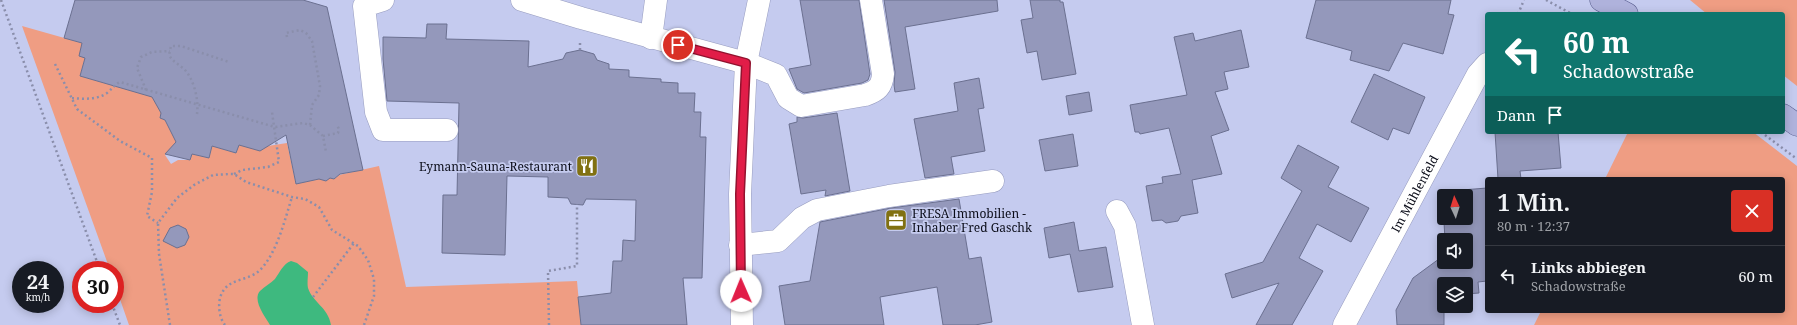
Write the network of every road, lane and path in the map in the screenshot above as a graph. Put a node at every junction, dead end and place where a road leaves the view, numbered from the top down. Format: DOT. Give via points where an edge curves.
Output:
graph roads {
  1 [pos="1,0"];
  2 [pos="383,0"];
  3 [pos="522,0"];
  4 [pos="656,0"];
  5 [pos="759,0"];
  6 [pos="871,0"];
  7 [pos="1524,0"];
  8 [pos="1546,0"];
  9 [pos="1601,0"];
  10 [pos="545,4"];
  11 [pos="1519,12"];
  12 [pos="1568,12"];
  13 [pos="1623,12"];
  14 [pos="287,37"];
  15 [pos="651,38"];
  16 [pos="170,51"];
  17 [pos="229,62"];
  18 [pos="746,63"];
  19 [pos="55,64"];
  20 [pos="1485,66"];
  21 [pos="147,90"];
  22 [pos="72,98"];
  23 [pos="198,106"];
  24 [pos="272,112"];
  25 [pos="197,114"];
  26 [pos="1785,116"];
  27 [pos="310,125"];
  28 [pos="337,125"];
  29 [pos="1797,125"];
  30 [pos="275,127"];
  31 [pos="448,130"];
  32 [pos="1765,134"];
  33 [pos="322,136"];
  34 [pos="326,152"];
  35 [pos="1797,159"];
  36 [pos="234,174"];
  37 [pos="993,181"];
  38 [pos="292,197"];
  39 [pos="577,204"];
  40 [pos="1117,211"];
  41 [pos="158,223"];
  42 [pos="354,243"];
  43 [pos="740,245"];
  44 [pos="97,261"];
  45 [pos="313,297"];
  46 [pos="115,313"];
  47 [pos="120,325"];
  48 [pos="170,325"];
  49 [pos="225,325"];
  50 [pos="364,325"];
  51 [pos="549,325"];
  52 [pos="742,325"];
  53 [pos="1143,325"];
  54 [pos="1344,325"];
  1 -- 44 [label="path"];
  2 -- 31 [label="street" via="364,6 376,112 383,130"];
  3 -- 10 [label="street"];
  4 -- 15 [label="street"];
  5 -- 18 [label="street"];
  6 -- 18 [label="street" via="883,74 882,82 874,92 801,106 788,98 776,75"];
  7 -- 11 [label="path"];
  8 -- 12 [label="path"];
  9 -- 13 [label="main road"];
  10 -- 15 [label="street"];
  14 -- 27 [label="path" via="286,33 300,30 306,33 312,42 320,86 319,95 312,105"];
  15 -- 18 [label="street"];
  16 -- 17 [label="path" via="172,46 180,46"];
  16 -- 21 [label="path" via="152,52 141,57 137,68"];
  16 -- 23 [label="path" via="169,55 173,62 182,67 190,77"];
  18 -- 43 [label="street"];
  19 -- 22 [label="path"];
  20 -- 54 [label="street, Im Mühlenfeld" via="1478,74"];
  21 -- 22 [label="path" via="120,82 102,97 85,100"];
  21 -- 23 [label="path"];
  22 -- 41 [label="path" via="77,109 98,126 152,158 152,192 147,216"];
  23 -- 25 [label="path"];
  23 -- 30 [label="path"];
  24 -- 30 [label="path"];
  26 -- 29 [label="main road"];
  27 -- 30 [label="path" via="303,123"];
  27 -- 33 [label="path"];
  28 -- 33 [label="path" via="338,133"];
  30 -- 36 [label="path" via="279,162"];
  32 -- 35 [label="path"];
  33 -- 34 [label="path"];
  36 -- 38 [label="path" via="246,182"];
  36 -- 41 [label="path" via="213,175 194,185 177,198"];
  37 -- 43 [label="street" via="889,196 817,210 802,218 778,241"];
  38 -- 42 [label="path" via="305,199 319,208 332,230"];
  38 -- 49 [label="path" via="272,253 260,270 247,279 231,283 222,293 219,306"];
  39 -- 51 [label="path" via="577,266 548,271"];
  40 -- 53 [label="street" via="1125,226"];
  41 -- 48 [label="path" via="159,254"];
  42 -- 45 [label="path"];
  42 -- 50 [label="path" via="368,260 374,279 374,296"];
  43 -- 52 [label="street"];
  46 -- 47 [label="path"];
}
